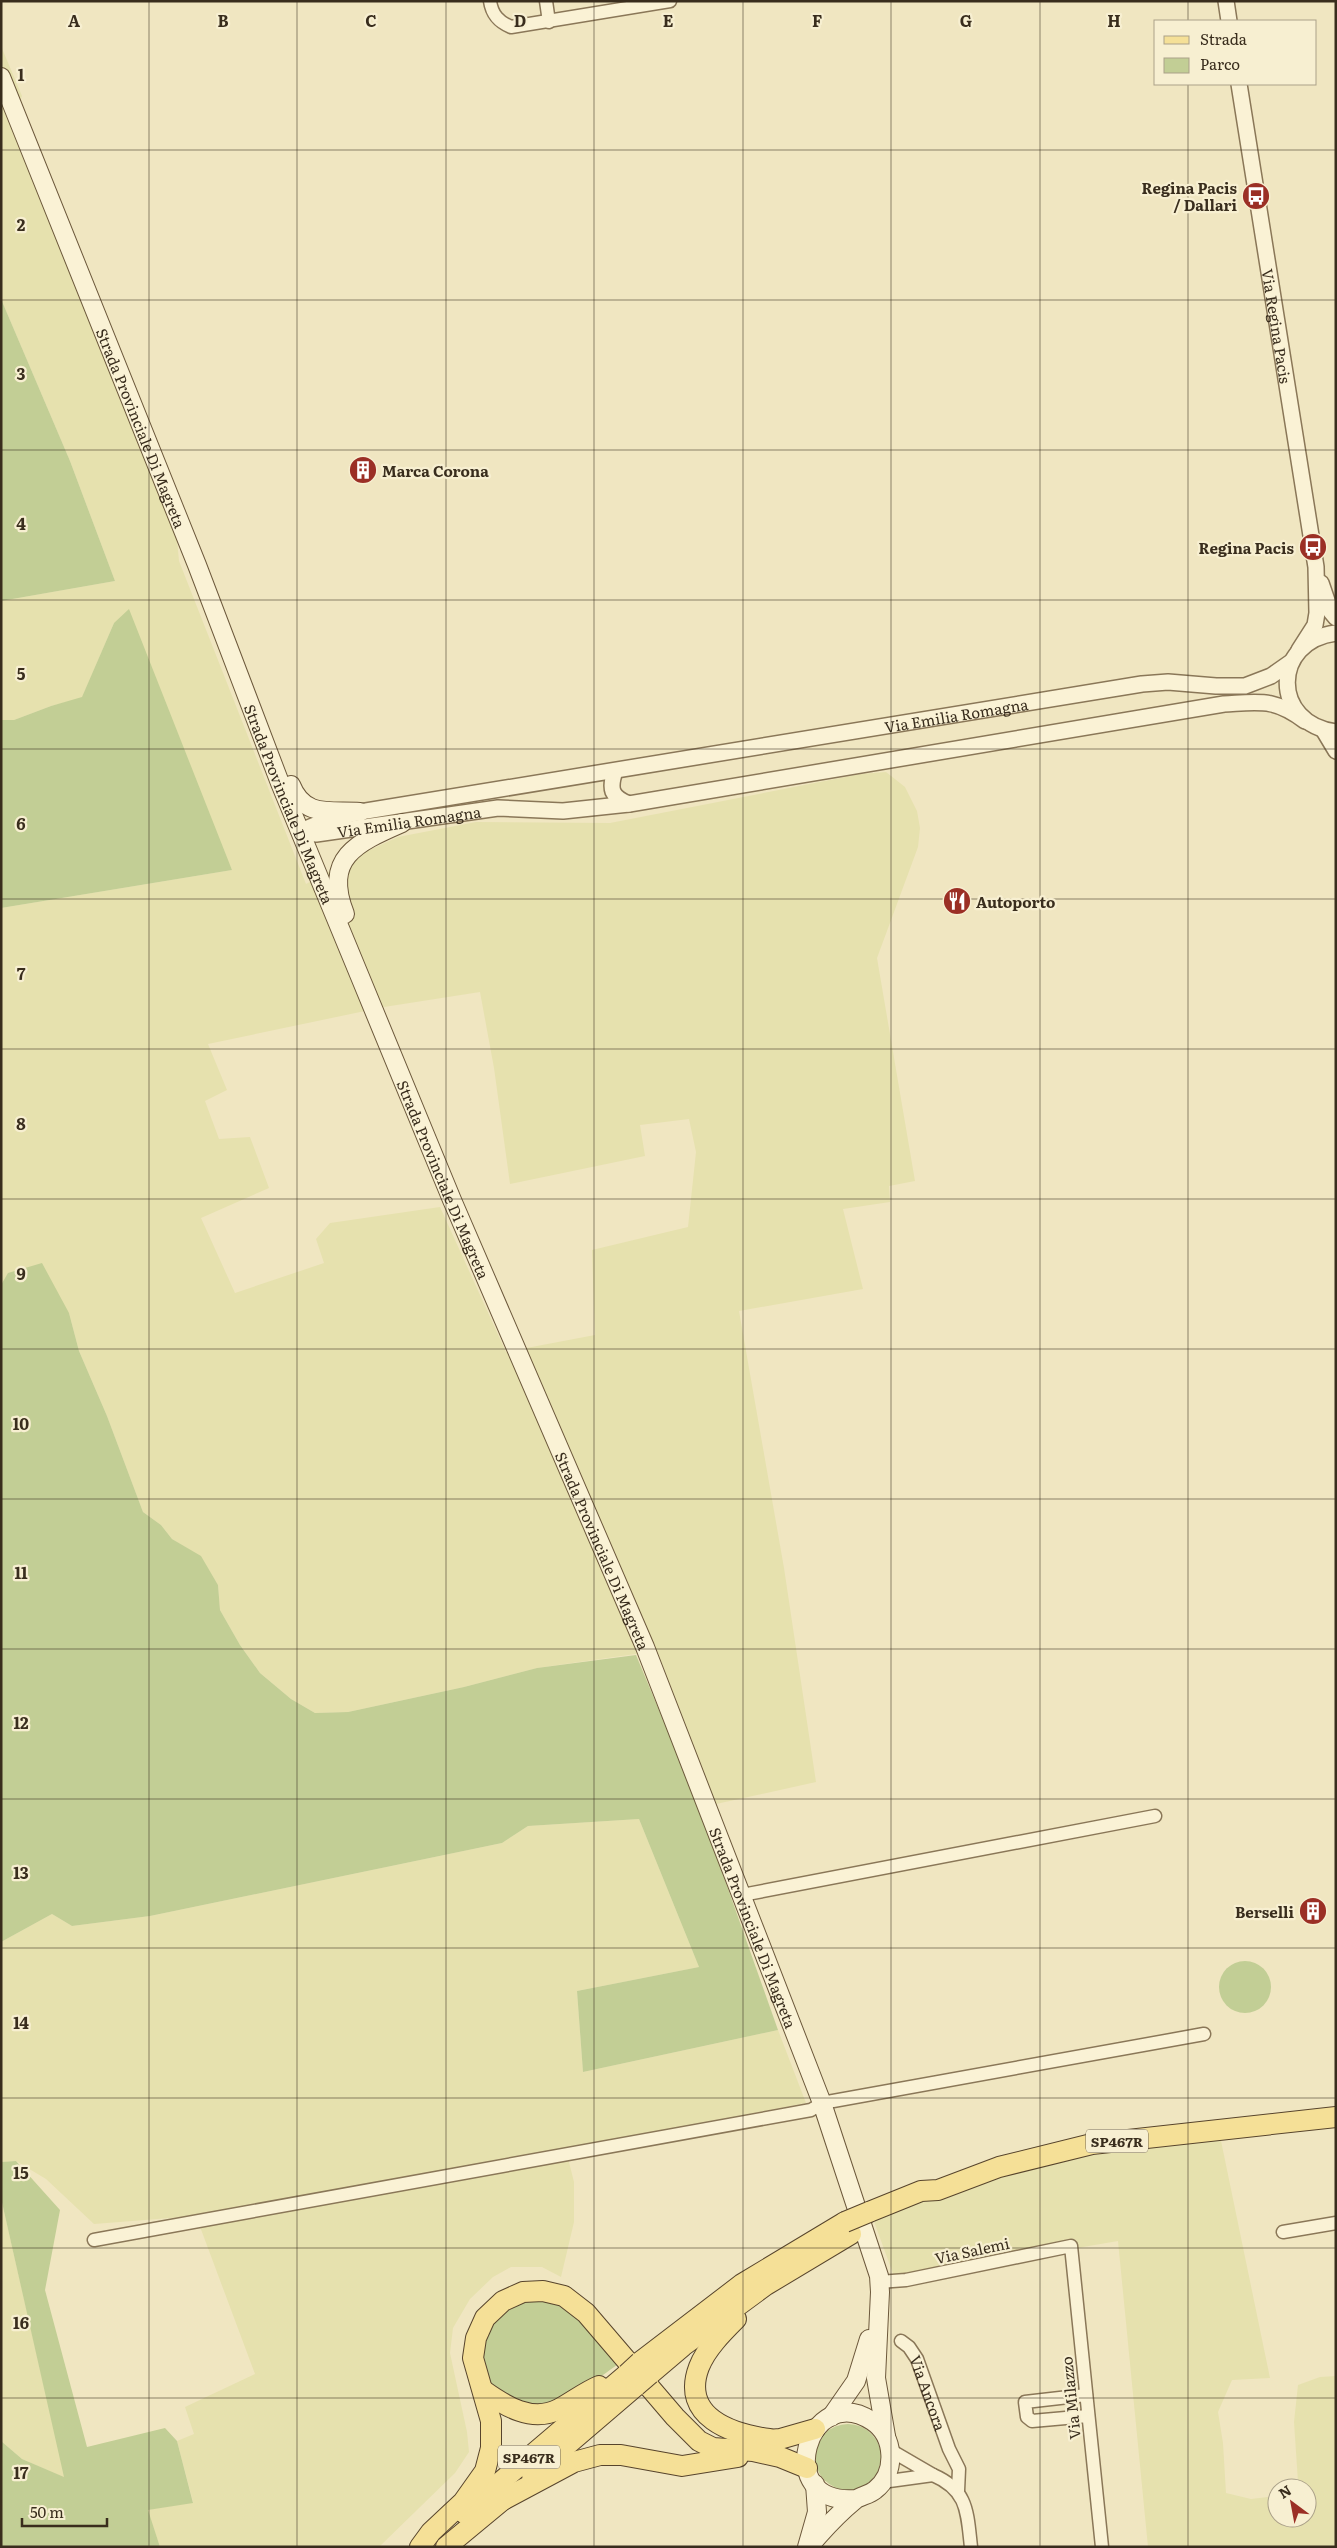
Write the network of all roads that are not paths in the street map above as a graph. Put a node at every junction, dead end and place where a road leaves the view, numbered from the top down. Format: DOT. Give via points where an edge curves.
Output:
graph roads {
  1 [pos="490,1"];
  2 [pos="546,1"];
  3 [pos="670,1"];
  4 [pos="1226,1"];
  5 [pos="1229,20"];
  6 [pos="549,22"];
  7 [pos="1,77"];
  8 [pos="1239,85"];
  9 [pos="1316,567"];
  10 [pos="1336,618"];
  11 [pos="1336,632"];
  12 [pos="1295,656"];
  13 [pos="251,709"];
  14 [pos="1304,721"];
  15 [pos="1330,732"];
  16 [pos="1336,750"];
  17 [pos="615,771"];
  18 [pos="629,804"];
  19 [pos="360,812"];
  20 [pos="402,823"];
  21 [pos="300,832"];
  22 [pos="363,984"];
  23 [pos="1155,1816"];
  24 [pos="742,1895"];
  25 [pos="1204,2034"];
  26 [pos="822,2103"];
  27 [pos="1336,2117"];
  28 [pos="1336,2223"];
  29 [pos="848,2228"];
  30 [pos="1283,2232"];
  31 [pos="94,2240"];
  32 [pos="1071,2246"];
  33 [pos="880,2282"];
  34 [pos="766,2285"];
  35 [pos="902,2341"];
  36 [pos="635,2375"];
  37 [pos="484,2391"];
  38 [pos="1086,2395"];
  39 [pos="1088,2416"];
  40 [pos="831,2417"];
  41 [pos="681,2423"];
  42 [pos="815,2429"];
  43 [pos="769,2439"];
  44 [pos="888,2443"];
  45 [pos="949,2449"];
  46 [pos="780,2457"];
  47 [pos="811,2476"];
  48 [pos="937,2476"];
  49 [pos="882,2482"];
  50 [pos="958,2491"];
  51 [pos="856,2498"];
  52 [pos="499,2502"];
  53 [pos="422,2547"];
  54 [pos="446,2547"];
  55 [pos="808,2547"];
  56 [pos="971,2547"];
  57 [pos="1102,2547"];
  1 -- 6 [label="street" via="501,23 511,27"];
  2 -- 6 [label="street"];
  3 -- 6 [label="street"];
  4 -- 5 [label="street"];
  7 -- 13 [label="main road, Strada Provinciale Di Magreta"];
  8 -- 9 [label="street, Via Regina Pacis"];
  9 -- 10 [label="street, Via Regina Pacis"];
  9 -- 12 [label="street, Via Regina Pacis" via="1315,624"];
  11 -- 12 [label="street, Via Emilia Romagna" via="1310,640"];
  12 -- 14 [label="street" via="1287,678 1288,694"];
  12 -- 17 [label="street, Via Emilia Romagna" via="1271,676 1245,686 1168,682 1142,684"];
  13 -- 19 [label="main road" via="257,709 264,715 302,804 314,810"];
  13 -- 21 [label="main road, Strada Provinciale Di Magreta"];
  14 -- 15 [label="street, Via Emilia Romagna"];
  14 -- 18 [label="street, Via Emilia Romagna" via="1287,708 1264,701 1224,704"];
  15 -- 16 [label="street"];
  17 -- 18 [label="street" via="612,791 617,799"];
  17 -- 19 [label="street, Via Emilia Romagna"];
  18 -- 20 [label="street, Via Emilia Romagna" via="563,811 498,808"];
  19 -- 21 [label="street, Via Emilia Romagna" via="325,821"];
  20 -- 21 [label="street, Via Emilia Romagna" via="316,834"];
  20 -- 22 [label="main road" via="366,839 340,865 339,899 362,960"];
  21 -- 22 [label="main road, Strada Provinciale Di Magreta"];
  22 -- 24 [label="main road, Strada Provinciale Di Magreta" via="452,1200 645,1648"];
  23 -- 24 [label="street"];
  24 -- 26 [label="main road, Strada Provinciale Di Magreta"];
  25 -- 26 [label="street"];
  26 -- 31 [label="street" via="801,2112"];
  26 -- 33 [label="main road, Strada Provinciale Di Magreta" via="875,2258"];
  27 -- 29 [label="main road, SP467R, bridge" via="1092,2144 999,2167 938,2190 921,2191"];
  28 -- 30 [label="street"];
  29 -- 34 [label="main road, SP467R"];
  29 -- 36 [label="main road, SP467R" via="742,2284"];
  32 -- 33 [label="street, Via Salemi" via="906,2280"];
  32 -- 38 [label="street, Via Milazzo"];
  33 -- 40 [label="main road" via="864,2360 856,2381"];
  33 -- 44 [label="main road" via="876,2378"];
  34 -- 36 [label="main road, SP467R" via="683,2346"];
  34 -- 43 [label="main road" via="755,2302 717,2338 699,2366 695,2379 701,2407 712,2420 745,2436"];
  35 -- 45 [label="street, Via Ancora" via="916,2359"];
  36 -- 37 [label="main road" via="597,2386 556,2410 528,2414 506,2406"];
  36 -- 52 [label="main road, SP467R"];
  36 -- 53 [label="main road, SP467R"];
  37 -- 41 [label="main road" via="473,2358 476,2338 485,2318 503,2300 523,2292 543,2291 564,2296 586,2313"];
  37 -- 53 [label="main road" via="492,2421 491,2448 485,2471 463,2502 431,2532"];
  38 -- 39 [label="street, Via Milazzo"];
  38 -- 39 [label="street" via="1025,2402 1027,2417 1032,2422"];
  39 -- 57 [label="street, Via Milazzo"];
  40 -- 42 [label="main road"];
  40 -- 44 [label="main road" via="859,2415 877,2425"];
  41 -- 43 [label="main road" via="704,2436 722,2441"];
  41 -- 46 [label="main road" via="699,2441 713,2448"];
  42 -- 43 [label="main road"];
  42 -- 47 [label="main road" via="806,2448"];
  44 -- 48 [label="street"];
  44 -- 49 [label="main road" via="890,2467"];
  45 -- 48 [label="street, Via Ancora" via="951,2465"];
  45 -- 50 [label="street, Via Ancora" via="959,2469"];
  46 -- 47 [label="main road"];
  46 -- 52 [label="main road" via="735,2457 682,2466 621,2455 600,2455 574,2462"];
  47 -- 51 [label="main road" via="829,2495"];
  47 -- 55 [label="main road" via="817,2512"];
  48 -- 49 [label="street" via="904,2477"];
  48 -- 50 [label="street"];
  49 -- 51 [label="main road" via="875,2490"];
  50 -- 56 [label="street, Via Ancora" via="966,2510"];
  51 -- 55 [label="main road"];
  52 -- 54 [label="main road, SP467R"];
}
